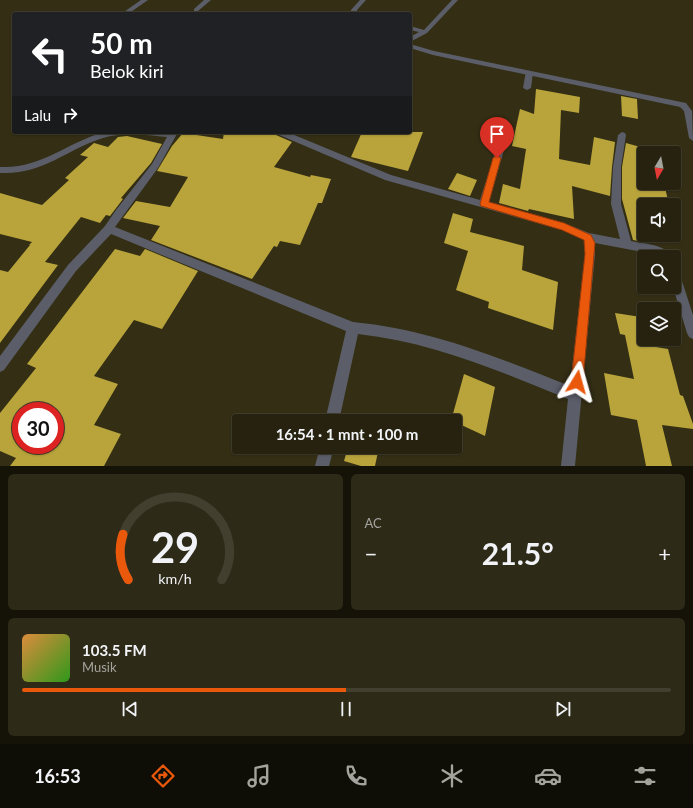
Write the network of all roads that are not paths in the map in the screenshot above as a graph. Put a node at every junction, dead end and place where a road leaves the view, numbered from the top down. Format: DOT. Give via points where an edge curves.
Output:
graph roads {
  1 [pos="145,0"];
  2 [pos="208,0"];
  3 [pos="363,0"];
  4 [pos="455,0"];
  5 [pos="196,10"];
  6 [pos="127,12"];
  7 [pos="354,12"];
  8 [pos="412,29"];
  9 [pos="425,32"];
  10 [pos="412,39"];
  11 [pos="412,47"];
  12 [pos="529,73"];
  13 [pos="527,88"];
  14 [pos="113,134"];
  15 [pos="172,134"];
  16 [pos="285,134"];
  17 [pos="622,135"];
  18 [pos="693,138"];
  19 [pos="502,143"];
  20 [pos="0,170"];
  21 [pos="484,204"];
  22 [pos="110,229"];
  23 [pos="588,238"];
  24 [pos="627,245"];
  25 [pos="654,250"];
  26 [pos="681,294"];
  27 [pos="354,328"];
  28 [pos="693,333"];
  29 [pos="0,366"];
  30 [pos="575,395"];
  31 [pos="334,414"];
  32 [pos="325,454"];
  33 [pos="322,466"];
  34 [pos="568,466"];
  1 -- 6 [label="street"];
  2 -- 5 [label="street"];
  3 -- 7 [label="street"];
  4 -- 9 [label="street"];
  8 -- 9 [label="street"];
  9 -- 10 [label="street"];
  11 -- 12 [label="street"];
  12 -- 13 [label="street"];
  12 -- 18 [label="street" via="683,105 688,111"];
  14 -- 20 [label="street" via="83,142 24,170"];
  15 -- 22 [label="street" via="155,166"];
  16 -- 21 [label="street" via="388,178"];
  17 -- 24 [label="street" via="617,167 616,204"];
  19 -- 21 [label="street"];
  21 -- 23 [label="street" via="564,227"];
  22 -- 27 [label="street"];
  22 -- 29 [label="street" via="72,268"];
  23 -- 24 [label="street"];
  23 -- 30 [label="street" via="590,254"];
  24 -- 25 [label="street"];
  26 -- 28 [label="street"];
  27 -- 30 [label="street" via="405,334 450,347"];
  27 -- 31 [label="street"];
  30 -- 34 [label="street"];
  32 -- 33 [label="street"];
}
